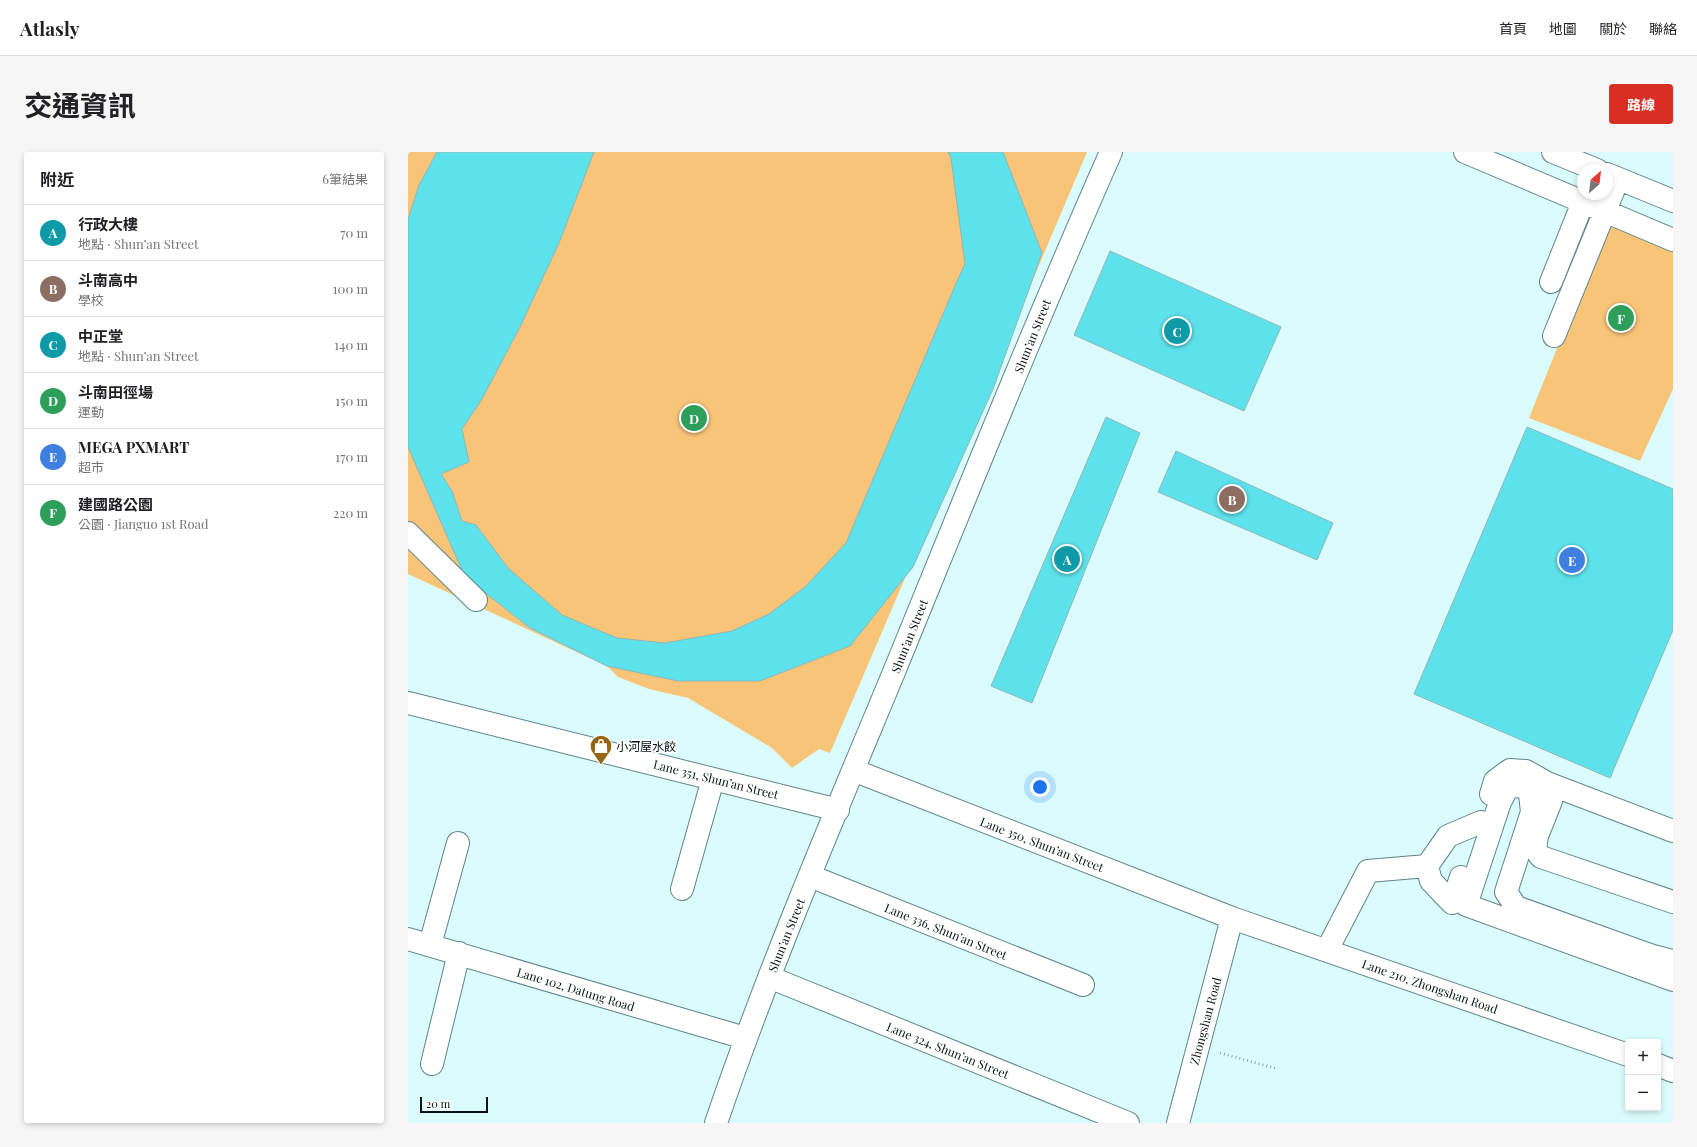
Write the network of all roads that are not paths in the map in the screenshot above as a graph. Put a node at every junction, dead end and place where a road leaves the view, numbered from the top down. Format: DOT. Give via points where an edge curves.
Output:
graph roads {
  1 [pos="1111,152"];
  2 [pos="1465,152"];
  3 [pos="1552,152"];
  4 [pos="1582,164"];
  5 [pos="1613,176"];
  6 [pos="1608,200"];
  7 [pos="1673,201"];
  8 [pos="1583,202"];
  9 [pos="1606,212"];
  10 [pos="1673,240"];
  11 [pos="1551,282"];
  12 [pos="1554,336"];
  13 [pos="408,534"];
  14 [pos="476,600"];
  15 [pos="408,703"];
  16 [pos="853,770"];
  17 [pos="713,778"];
  18 [pos="1547,783"];
  19 [pos="838,810"];
  20 [pos="1481,822"];
  21 [pos="1673,831"];
  22 [pos="458,843"];
  23 [pos="1427,866"];
  24 [pos="810,876"];
  25 [pos="682,889"];
  26 [pos="1673,902"];
  27 [pos="1232,918"];
  28 [pos="408,939"];
  29 [pos="430,945"];
  30 [pos="1327,950"];
  31 [pos="459,953"];
  32 [pos="1673,961"];
  33 [pos="769,976"];
  34 [pos="1673,980"];
  35 [pos="1083,985"];
  36 [pos="745,1038"];
  37 [pos="1625,1054"];
  38 [pos="432,1064"];
  39 [pos="1661,1066"];
  40 [pos="1673,1071"];
  41 [pos="716,1123"];
  42 [pos="1128,1123"];
  43 [pos="1178,1123"];
  1 -- 16 [label="street, Shun’an Street" via="1060,268"];
  2 -- 8 [label="street"];
  3 -- 4 [label="street"];
  5 -- 7 [label="street"];
  6 -- 9 [label="street"];
  8 -- 9 [label="street"];
  8 -- 11 [label="street"];
  9 -- 10 [label="street"];
  9 -- 12 [label="street"];
  13 -- 14 [label="street"];
  15 -- 17 [label="street, Lane 351, Shun’an Street"];
  16 -- 19 [label="street, Shun’an Street"];
  16 -- 27 [label="street, Lane 350, Shun’an Street"];
  17 -- 19 [label="street, Lane 351, Shun’an Street"];
  17 -- 25 [label="street"];
  18 -- 20 [label="street" via="1526,772 1510,770 1495,781"];
  18 -- 21 [label="street"];
  18 -- 26 [label="street" via="1551,801 1537,836 1535,849 1541,857"];
  19 -- 24 [label="street, Shun’an Street"];
  20 -- 23 [label="street" via="1448,836"];
  20 -- 23 [label="street" via="1452,903 1431,881"];
  22 -- 29 [label="street"];
  23 -- 30 [label="street" via="1368,871"];
  24 -- 33 [label="street, Shun’an Street"];
  24 -- 35 [label="street, Lane 336, Shun’an Street"];
  27 -- 30 [label="street, Lane 210, Zhongshan Road"];
  27 -- 43 [label="street, Zhongshan Road"];
  28 -- 29 [label="street, Lane 102, Datung Road"];
  29 -- 31 [label="street, Lane 102, Datung Road"];
  30 -- 37 [label="street, Lane 210, Zhongshan Road"];
  31 -- 36 [label="street, Lane 102, Datung Road" via="626,1005"];
  31 -- 38 [label="street"];
  32 -- 34 [label="street" via="1516,907 1506,892 1532,812 1530,794 1525,788 1508,787 1500,802 1466,906"];
  33 -- 36 [label="street, Shun’an Street"];
  33 -- 42 [label="street, Lane 324, Shun’an Street"];
  36 -- 41 [label="street, Shun’an Street"];
  39 -- 40 [label="street"];
}
